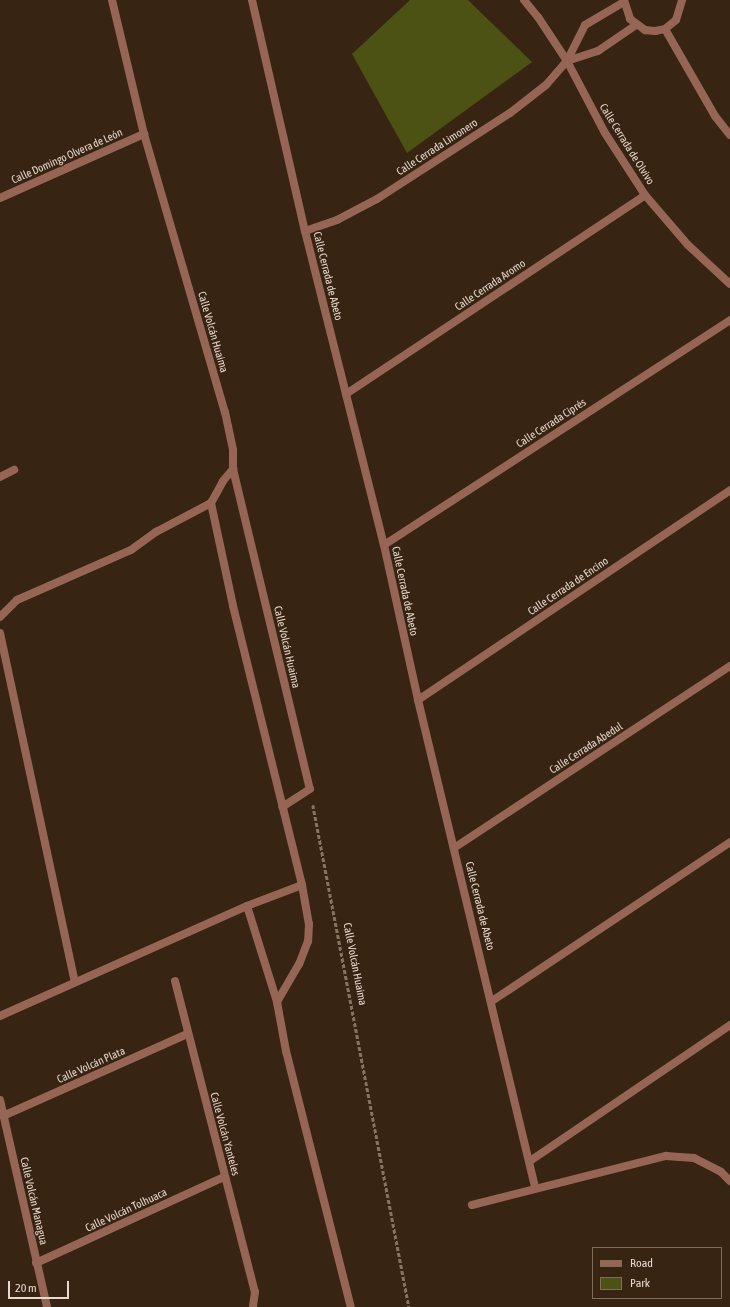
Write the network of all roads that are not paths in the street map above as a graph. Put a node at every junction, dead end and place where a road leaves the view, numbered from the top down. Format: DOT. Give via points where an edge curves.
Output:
graph roads {
  1 [pos="112,0"];
  2 [pos="252,0"];
  3 [pos="524,0"];
  4 [pos="683,0"];
  5 [pos="624,1"];
  6 [pos="636,25"];
  7 [pos="665,29"];
  8 [pos="567,61"];
  9 [pos="144,134"];
  10 [pos="730,135"];
  11 [pos="645,195"];
  12 [pos="0,198"];
  13 [pos="305,231"];
  14 [pos="730,284"];
  15 [pos="730,320"];
  16 [pos="346,394"];
  17 [pos="233,469"];
  18 [pos="14,470"];
  19 [pos="0,477"];
  20 [pos="730,490"];
  21 [pos="212,503"];
  22 [pos="384,545"];
  23 [pos="0,617"];
  24 [pos="0,633"];
  25 [pos="730,666"];
  26 [pos="418,700"];
  27 [pos="282,807"];
  28 [pos="730,842"];
  29 [pos="454,848"];
  30 [pos="302,885"];
  31 [pos="247,906"];
  32 [pos="175,981"];
  33 [pos="75,982"];
  34 [pos="492,1000"];
  35 [pos="277,1002"];
  36 [pos="0,1016"];
  37 [pos="730,1024"];
  38 [pos="187,1034"];
  39 [pos="0,1100"];
  40 [pos="3,1116"];
  41 [pos="530,1161"];
  42 [pos="224,1177"];
  43 [pos="730,1181"];
  44 [pos="535,1187"];
  45 [pos="472,1205"];
  46 [pos="36,1263"];
  47 [pos="47,1307"];
  48 [pos="252,1307"];
  49 [pos="351,1307"];
  1 -- 9 [label="street, Calle Volcán Huaima"];
  2 -- 13 [label="street, Calle Cerrada de Abeto"];
  3 -- 8 [label="street, Calle Cerrada de Olvivo"];
  4 -- 7 [label="street" via="680,14"];
  5 -- 6 [label="street" via="630,19"];
  5 -- 8 [label="street, Calle Cerrada Limonero" via="585,25"];
  6 -- 7 [label="street" via="650,30"];
  6 -- 8 [label="street" via="598,51"];
  7 -- 10 [label="street" via="714,116"];
  8 -- 11 [label="street, Calle Cerrada de Olvivo" via="605,133"];
  8 -- 13 [label="street, Calle Cerrada Limonero" via="546,85 503,118 377,199 337,220"];
  9 -- 12 [label="street, Calle Domingo Olvera de León"];
  9 -- 17 [label="street, Calle Volcán Huaima" via="225,412 233,450"];
  11 -- 14 [label="street, Calle Cerrada de Olvivo" via="688,245"];
  11 -- 16 [label="street, Calle Cerrada Aromo"];
  13 -- 16 [label="street, Calle Cerrada de Abeto"];
  15 -- 22 [label="street, Calle Cerrada Ciprés"];
  16 -- 22 [label="street, Calle Cerrada de Abeto"];
  17 -- 21 [label="street" via="223,481"];
  17 -- 27 [label="street, Calle Volcán Huaima" via="310,789"];
  18 -- 19 [label="street"];
  20 -- 26 [label="street, Calle Cerrada de Encino"];
  21 -- 23 [label="street" via="156,532 131,550 17,600"];
  21 -- 27 [label="street" via="233,606"];
  22 -- 26 [label="street, Calle Cerrada de Abeto"];
  24 -- 33 [label="street"];
  25 -- 29 [label="street, Calle Cerrada Abedul"];
  26 -- 29 [label="street, Calle Cerrada de Abeto"];
  27 -- 30 [label="street"];
  28 -- 34 [label="street"];
  29 -- 34 [label="street, Calle Cerrada de Abeto"];
  30 -- 31 [label="street"];
  30 -- 35 [label="street" via="309,924 308,941 299,964"];
  31 -- 33 [label="street"];
  31 -- 35 [label="street"];
  32 -- 38 [label="street, Calle Volcán Yanteles"];
  33 -- 36 [label="street"];
  34 -- 41 [label="street, Calle Cerrada de Abeto"];
  35 -- 49 [label="street" via="288,1058"];
  37 -- 41 [label="street"];
  38 -- 40 [label="street, Calle Volcán Plata"];
  38 -- 42 [label="street, Calle Volcán Yanteles"];
  39 -- 40 [label="street, Calle Volcán Managua"];
  40 -- 46 [label="street, Calle Volcán Managua"];
  41 -- 44 [label="street, Calle Cerrada de Abeto"];
  42 -- 46 [label="street, Calle Volcán Tolhuaca"];
  42 -- 48 [label="street, Calle Volcán Yanteles" via="255,1292"];
  43 -- 44 [label="street" via="721,1172 694,1158 666,1156"];
  44 -- 45 [label="street"];
  46 -- 47 [label="street, Calle Volcán Managua"];
}
